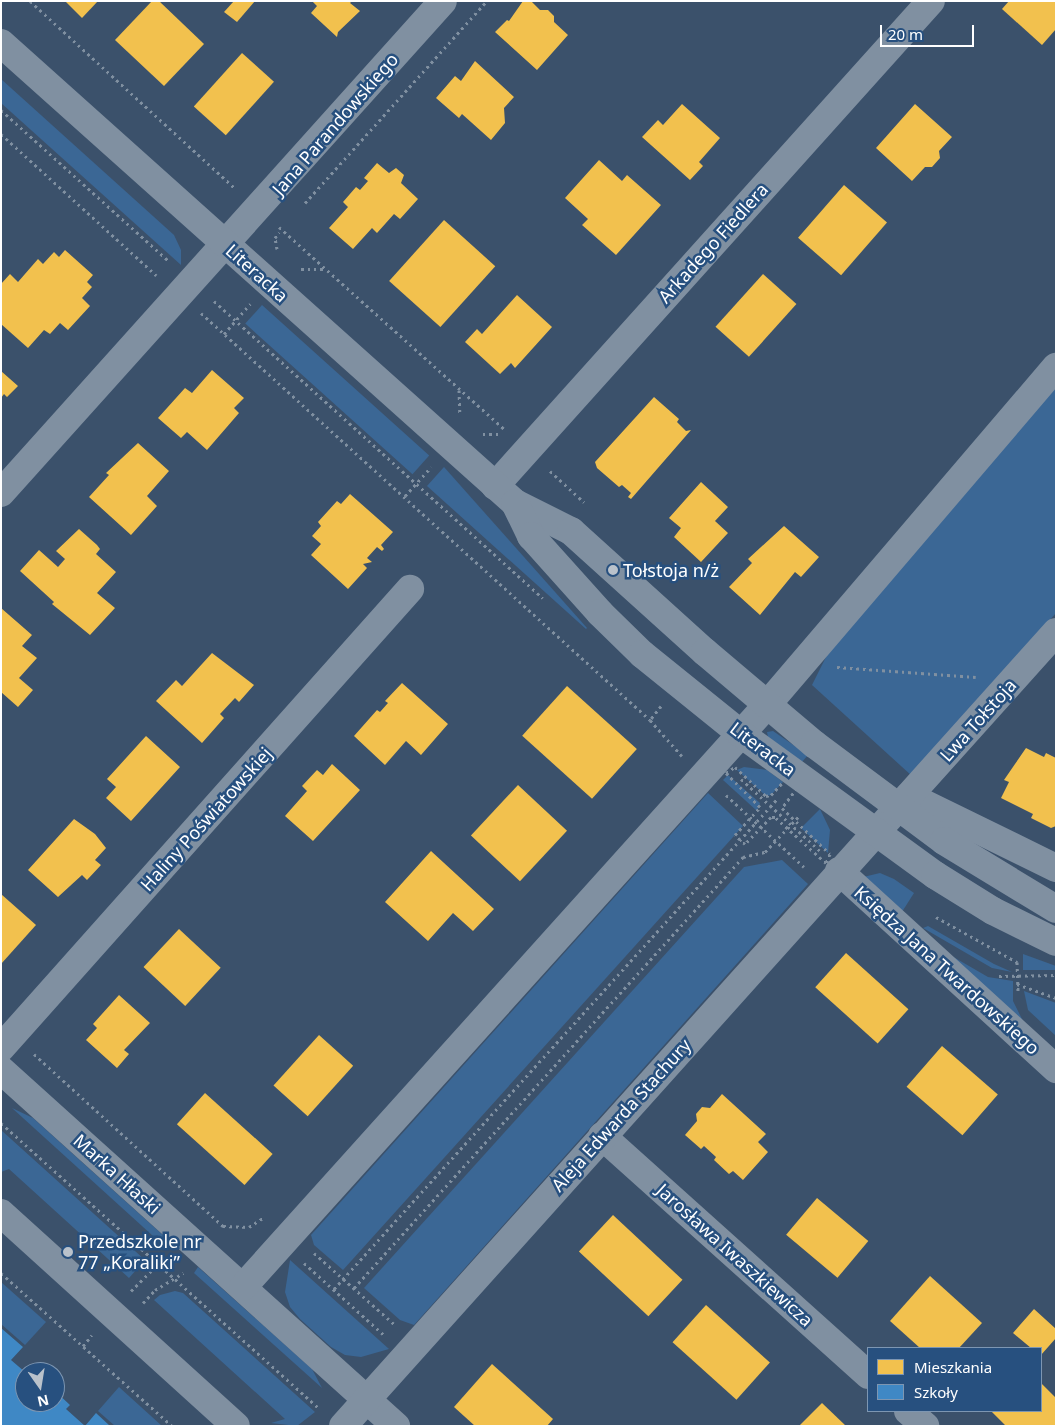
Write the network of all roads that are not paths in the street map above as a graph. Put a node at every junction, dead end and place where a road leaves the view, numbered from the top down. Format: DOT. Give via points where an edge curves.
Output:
graph roads {
  1 [pos="443,1"];
  2 [pos="930,1"];
  3 [pos="1,42"];
  4 [pos="227,246"];
  5 [pos="1056,367"];
  6 [pos="1,493"];
  7 [pos="505,494"];
  8 [pos="410,589"];
  9 [pos="1056,632"];
  10 [pos="767,705"];
  11 [pos="741,734"];
  12 [pos="904,802"];
  13 [pos="875,832"];
  14 [pos="834,865"];
  15 [pos="1056,868"];
  16 [pos="1056,910"];
  17 [pos="1056,942"];
  18 [pos="7,1042"];
  19 [pos="1056,1069"];
  20 [pos="1,1070"];
  21 [pos="602,1136"];
  22 [pos="1,1213"];
  23 [pos="243,1287"];
  24 [pos="867,1374"];
  25 [pos="367,1399"];
  26 [pos="909,1412"];
  27 [pos="335,1420"];
  28 [pos="236,1426"];
  29 [pos="396,1426"];
  30 [pos="925,1426"];
  1 -- 4 [label="street, Jana Parandowskiego"];
  2 -- 7 [label="street, Arkadego Fiedlera" via="527,449"];
  3 -- 4 [label="street, Literacka"];
  4 -- 6 [label="street, Jana Parandowskiego"];
  4 -- 7 [label="street, Literacka"];
  5 -- 10 [label="street"];
  7 -- 10 [label="street, Literacka" via="571,531"];
  7 -- 11 [label="street, Literacka" via="532,536 600,613 642,654"];
  8 -- 18 [label="street, Haliny Poświatowskiej"];
  9 -- 12 [label="street, Lwa Tołstoja"];
  10 -- 11 [label="street"];
  10 -- 12 [label="street, Literacka"];
  11 -- 13 [label="street, Literacka"];
  11 -- 23 [label="street"];
  12 -- 13 [label="street, Lwa Tołstoja"];
  12 -- 15 [label="street"];
  12 -- 16 [label="street, Literacka" via="962,853"];
  13 -- 14 [label="street, Aleja Edwarda Stachury"];
  13 -- 17 [label="street, Literacka" via="993,911"];
  14 -- 19 [label="street, Księdza Jana Twardowskiego"];
  14 -- 21 [label="street, Aleja Edwarda Stachury"];
  20 -- 23 [label="street, Marka Hłaski"];
  21 -- 24 [label="street, Jarosława Iwaszkiewicza"];
  21 -- 25 [label="street, Aleja Edwarda Stachury"];
  22 -- 28 [label="street"];
  23 -- 25 [label="street, Marka Hłaski"];
  25 -- 27 [label="street, Aleja Edwarda Stachury"];
  25 -- 29 [label="street, Marka Hłaski"];
  26 -- 30 [label="street"];
}
